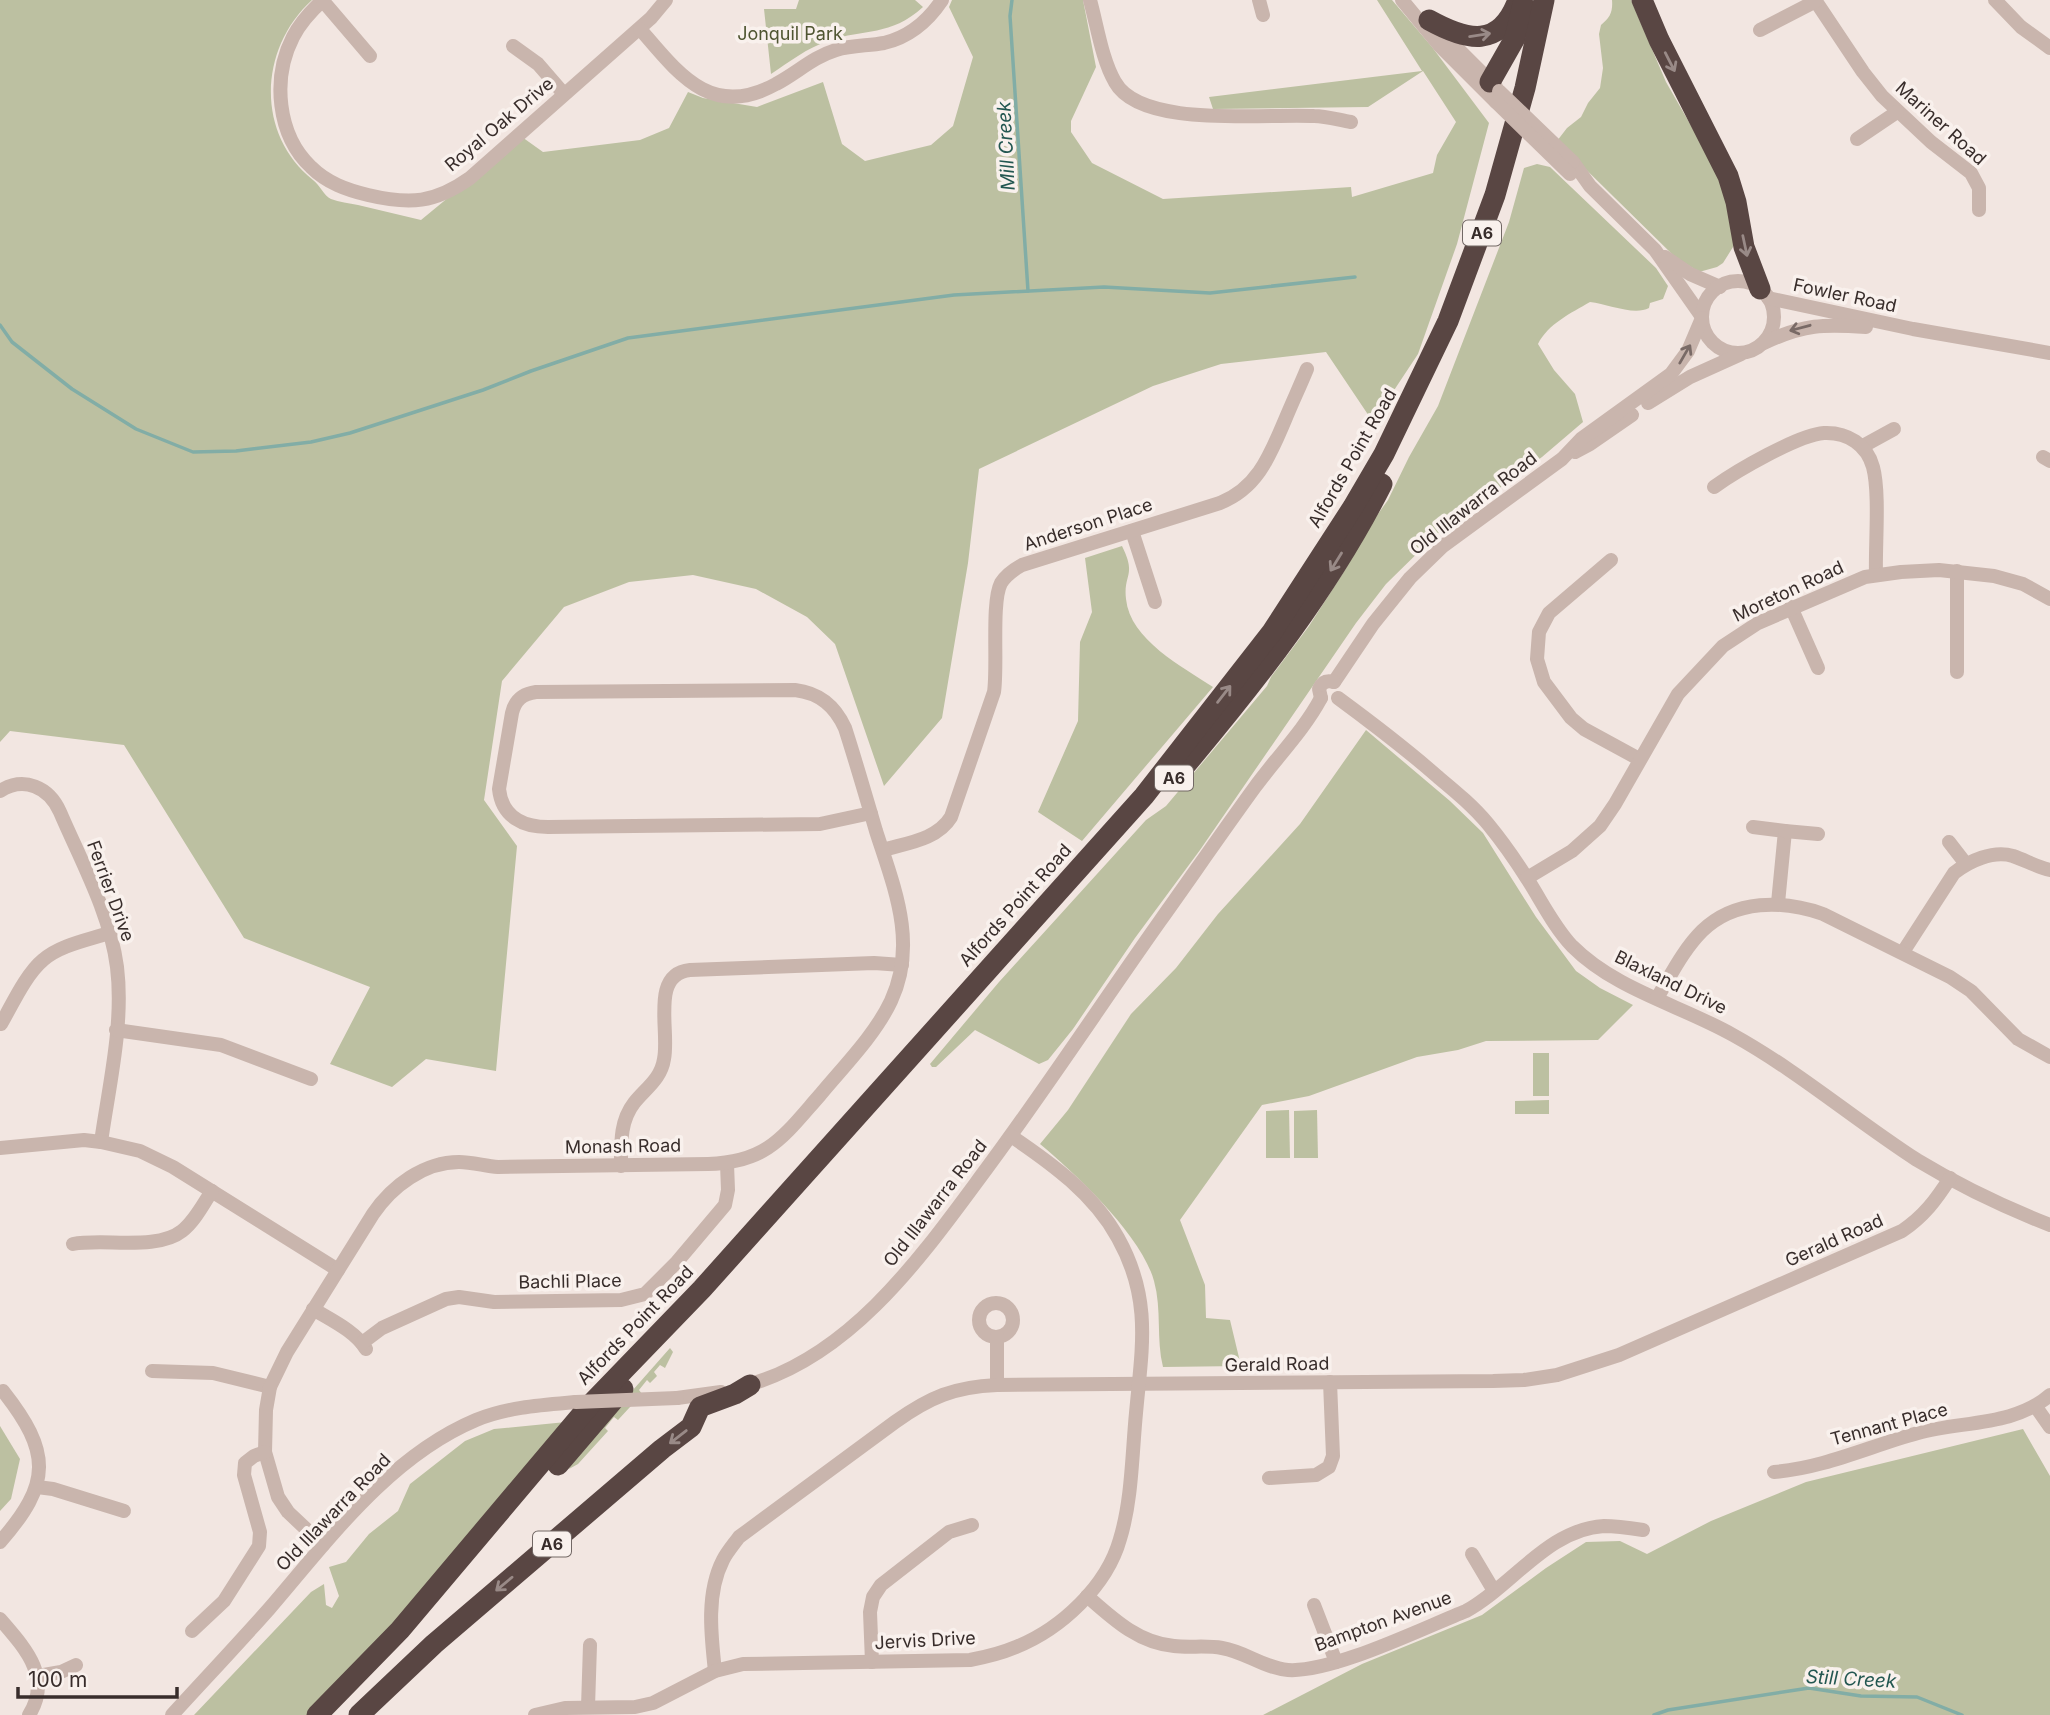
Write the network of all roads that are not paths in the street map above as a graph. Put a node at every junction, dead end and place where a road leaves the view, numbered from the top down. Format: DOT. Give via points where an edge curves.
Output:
graph roads {
  1 [pos="323,0"];
  2 [pos="666,0"];
  3 [pos="942,0"];
  4 [pos="1090,0"];
  5 [pos="1402,0"];
  6 [pos="1412,0"];
  7 [pos="1518,0"];
  8 [pos="1524,0"];
  9 [pos="1544,0"];
  10 [pos="1556,0"];
  11 [pos="1642,0"];
  12 [pos="1995,0"];
  13 [pos="1816,1"];
  14 [pos="1429,20"];
  15 [pos="639,29"];
  16 [pos="1760,30"];
  17 [pos="513,46"];
  18 [pos="2050,48"];
  19 [pos="370,56"];
  20 [pos="1494,93"];
  21 [pos="564,94"];
  22 [pos="1897,112"];
  23 [pos="1351,122"];
  24 [pos="1857,139"];
  25 [pos="1979,210"];
  26 [pos="1655,250"];
  27 [pos="1720,286"];
  28 [pos="1764,293"];
  29 [pos="1702,317"];
  30 [pos="1913,329"];
  31 [pos="1764,343"];
  32 [pos="1746,352"];
  33 [pos="2050,353"];
  34 [pos="1307,369"];
  35 [pos="1894,429"];
  36 [pos="1863,446"];
  37 [pos="1562,458"];
  38 [pos="1714,487"];
  39 [pos="1132,531"];
  40 [pos="1611,560"];
  41 [pos="1957,571"];
  42 [pos="1875,575"];
  43 [pos="2050,599"];
  44 [pos="1155,602"];
  45 [pos="1791,607"];
  46 [pos="1818,668"];
  47 [pos="1957,672"];
  48 [pos="1334,682"];
  49 [pos="1321,698"];
  50 [pos="1338,698"];
  51 [pos="1639,759"];
  52 [pos="0,791"];
  53 [pos="871,813"];
  54 [pos="1754,827"];
  55 [pos="1784,831"];
  56 [pos="1818,834"];
  57 [pos="1949,842"];
  58 [pos="883,850"];
  59 [pos="2021,861"];
  60 [pos="1966,864"];
  61 [pos="2050,870"];
  62 [pos="1527,878"];
  63 [pos="2050,882"];
  64 [pos="1778,903"];
  65 [pos="109,933"];
  66 [pos="1903,952"];
  67 [pos="902,965"];
  68 [pos="1657,998"];
  69 [pos="1,1024"];
  70 [pos="116,1030"];
  71 [pos="2050,1057"];
  72 [pos="311,1079"];
  73 [pos="1011,1136"];
  74 [pos="101,1142"];
  75 [pos="0,1148"];
  76 [pos="727,1164"];
  77 [pos="621,1166"];
  78 [pos="1950,1178"];
  79 [pos="212,1191"];
  80 [pos="2050,1225"];
  81 [pos="72,1244"];
  82 [pos="338,1270"];
  83 [pos="313,1309"];
  84 [pos="997,1337"];
  85 [pos="152,1371"];
  86 [pos="1330,1382"];
  87 [pos="1139,1384"];
  88 [pos="750,1385"];
  89 [pos="997,1385"];
  90 [pos="270,1387"];
  91 [pos="3,1391"];
  92 [pos="2050,1395"];
  93 [pos="2036,1407"];
  94 [pos="2050,1427"];
  95 [pos="265,1452"];
  96 [pos="1774,1472"];
  97 [pos="1269,1478"];
  98 [pos="37,1487"];
  99 [pos="124,1511"];
  100 [pos="972,1525"];
  101 [pos="1643,1530"];
  102 [pos="0,1542"];
  103 [pos="323,1545"];
  104 [pos="1472,1554"];
  105 [pos="1494,1591"];
  106 [pos="1087,1597"];
  107 [pos="1314,1605"];
  108 [pos="0,1619"];
  109 [pos="191,1631"];
  110 [pos="590,1644"];
  111 [pos="872,1662"];
  112 [pos="1336,1662"];
  113 [pos="76,1665"];
  114 [pos="715,1671"];
  115 [pos="38,1676"];
  116 [pos="589,1707"];
  117 [pos="29,1715"];
  118 [pos="172,1715"];
  119 [pos="317,1715"];
  120 [pos="335,1715"];
  121 [pos="359,1715"];
  122 [pos="535,1715"];
  1 -- 19 [label="street"];
  1 -- 21 [label="street, Royal Oak Drive" via="300,25 287,49 280,101 289,135 302,158 341,187 396,201 439,196 470,178"];
  2 -- 15 [label="street, Royal Oak Drive"];
  3 -- 15 [label="street" via="920,26 903,36 837,50 769,88 739,96 714,93 685,80"];
  4 -- 23 [label="street" via="1111,74 1135,101 1186,115 1317,116"];
  5 -- 20 [label="street" via="1440,46"];
  6 -- 14 [label="street"];
  14 -- 7 [label="highway, one-way" via="1455,34 1483,36 1503,26"];
  8 -- 20 [label="highway"];
  119 -- 9 [label="highway, Alfords Point Road / A6, one-way" via="400,1630 589,1406 702,1289 1144,796 1272,632 1384,454 1448,321 1494,195"];
  10 -- 120 [label="highway, Alfords Point Road / A6, one-way" via="1510,182 1451,342 1366,516 1247,692 1167,787"];
  11 -- 28 [label="highway, one-way" via="1728,176 1744,247"];
  12 -- 18 [label="street"];
  13 -- 16 [label="street"];
  13 -- 22 [label="street, Mariner Road" via="1863,72"];
  14 -- 20 [label="street"];
  15 -- 21 [label="street, Royal Oak Drive"];
  17 -- 21 [label="street" via="538,64"];
  20 -- 26 [label="street, bridge"];
  22 -- 24 [label="street"];
  22 -- 25 [label="street, Mariner Road" via="1971,173 1979,188"];
  26 -- 27 [label="street" via="1690,274"];
  26 -- 29 [label="street"];
  27 -- 28 [label="street" via="1740,282"];
  27 -- 29 [label="street" via="1704,305"];
  28 -- 30 [label="street, Fowler Road"];
  28 -- 31 [label="street" via="1774,321"];
  29 -- 32 [label="street" via="1713,343 1728,352"];
  37 -- 29 [label="street, Old Illawarra Road, one-way" via="1671,374 1684,359"];
  30 -- 31 [label="street, Fowler Road, one-way" via="1812,325"];
  30 -- 33 [label="street, Fowler Road"];
  31 -- 32 [label="street"];
  32 -- 37 [label="street, Old Illawarra Road" via="1674,386"];
  34 -- 39 [label="street, Anderson Place" via="1264,467 1248,486 1230,499"];
  35 -- 36 [label="street"];
  36 -- 38 [label="street" via="1832,433 1815,435 1745,467"];
  36 -- 42 [label="street" via="1875,481"];
  37 -- 48 [label="street, Old Illawarra Road" via="1418,570 1373,624"];
  39 -- 44 [label="street"];
  39 -- 58 [label="street, Anderson Place" via="1022,565 1008,574 997,599 994,692 951,817 934,834"];
  40 -- 51 [label="street" via="1549,613 1539,632 1537,659 1544,682 1571,718"];
  41 -- 42 [label="street, Moreton Road"];
  41 -- 43 [label="street, Moreton Road" via="2009,579"];
  41 -- 47 [label="street"];
  42 -- 45 [label="street, Moreton Road"];
  45 -- 46 [label="street"];
  45 -- 51 [label="street, Moreton Road" via="1740,632 1711,657 1678,694"];
  48 -- 49 [label="street" via="1322,683"];
  48 -- 50 [label="street" via="1340,689"];
  49 -- 50 [label="street" via="1330,702"];
  49 -- 73 [label="street, Old Illawarra Road"];
  50 -- 62 [label="street, Blaxland Drive" via="1471,804"];
  51 -- 62 [label="street, Moreton Road" via="1615,804 1591,835"];
  52 -- 65 [label="street, Ferrier Drive" via="26,784 51,797"];
  53 -- 53 [label="street, Monash Road" via="841,720 832,707 811,693 795,690 536,692 520,697 512,713 499,784 508,813 524,825 548,827 820,824"];
  53 -- 58 [label="street, Monash Road"];
  54 -- 55 [label="street"];
  55 -- 56 [label="street"];
  55 -- 64 [label="street"];
  57 -- 60 [label="street"];
  58 -- 67 [label="street, Monash Road" via="903,919"];
  59 -- 60 [label="street" via="2011,855 1985,856"];
  59 -- 61 [label="street"];
  59 -- 63 [label="street"];
  60 -- 66 [label="street" via="1954,873"];
  62 -- 68 [label="street, Blaxland Drive" via="1571,945 1624,984"];
  64 -- 66 [label="street" via="1823,914"];
  64 -- 68 [label="street" via="1753,905 1704,930"];
  65 -- 69 [label="street" via="43,960"];
  65 -- 70 [label="street, Ferrier Drive" via="118,977"];
  66 -- 71 [label="street" via="1950,976 2018,1039"];
  67 -- 76 [label="street, Monash Road" via="886,1010 784,1136 745,1161"];
  67 -- 77 [label="street" via="682,970 671,977 666,989 663,1064 625,1119"];
  68 -- 78 [label="street, Blaxland Drive" via="1771,1058"];
  70 -- 72 [label="street" via="221,1045"];
  70 -- 74 [label="street, Ferrier Drive"];
  73 -- 87 [label="street, Jervis Drive" via="1082,1192 1119,1239 1142,1311"];
  73 -- 88 [label="street, Old Illawarra Road" via="946,1226 869,1311 809,1357"];
  74 -- 75 [label="street" via="71,1140"];
  74 -- 79 [label="street" via="151,1156"];
  76 -- 77 [label="street, Monash Road"];
  76 -- 83 [label="street, Bachli Place" via="725,1205 645,1294 621,1300 482,1301 459,1297 382,1328 364,1346"];
  77 -- 82 [label="street, Monash Road" via="490,1167 456,1162 435,1166 387,1196"];
  78 -- 80 [label="street, Blaxland Drive"];
  78 -- 86 [label="street, Gerald Road" via="1932,1207 1902,1231 1588,1366 1524,1380"];
  79 -- 81 [label="street" via="188,1225 170,1238"];
  79 -- 82 [label="street"];
  82 -- 83 [label="street, Monash Road"];
  83 -- 90 [label="street, Monash Road"];
  84 -- 89 [label="street"];
  85 -- 90 [label="street" via="213,1373"];
  86 -- 87 [label="street, Gerald Road"];
  86 -- 97 [label="street" via="1333,1456 1329,1467 1317,1475"];
  87 -- 89 [label="street, Gerald Road"];
  87 -- 106 [label="street, Jervis Drive" via="1124,1527 1115,1555"];
  88 -- 103 [label="street, Old Illawarra Road, bridge" via="677,1398 505,1410 478,1419 402,1466"];
  88 -- 121 [label="highway, A6, one-way" via="700,1407 682,1435 434,1644"];
  89 -- 114 [label="street, Gerald Road" via="969,1386 916,1407 739,1537 723,1559 715,1584 711,1615"];
  90 -- 95 [label="street, Monash Road"];
  91 -- 98 [label="street" via="32,1433 38,1457"];
  92 -- 93 [label="street, Tennant Place"];
  93 -- 94 [label="street"];
  93 -- 96 [label="street, Tennant Place" via="2004,1418 1927,1430 1802,1469"];
  95 -- 103 [label="street, Monash Road" via="278,1497"];
  95 -- 109 [label="street" via="245,1463 244,1475 260,1532 259,1546 225,1601"];
  98 -- 99 [label="street"];
  98 -- 102 [label="street" via="27,1510"];
  100 -- 111 [label="street" via="949,1532 881,1585 870,1612"];
  101 -- 105 [label="street, Bampton Avenue" via="1603,1526 1577,1532"];
  103 -- 118 [label="street, Old Illawarra Road"];
  104 -- 105 [label="street"];
  105 -- 112 [label="street, Bampton Avenue" via="1466,1611"];
  106 -- 111 [label="street, Jervis Drive" via="1032,1640 991,1656"];
  106 -- 112 [label="street, Bampton Avenue" via="1131,1632 1162,1645 1220,1647 1290,1670"];
  107 -- 112 [label="street"];
  108 -- 115 [label="street" via="31,1656"];
  110 -- 116 [label="street"];
  111 -- 114 [label="street, Jervis Drive" via="772,1661"];
  113 -- 115 [label="street"];
  114 -- 116 [label="street, Jervis Drive" via="653,1703"];
  115 -- 117 [label="street" via="37,1698"];
  116 -- 122 [label="street, Jervis Drive"];
}
